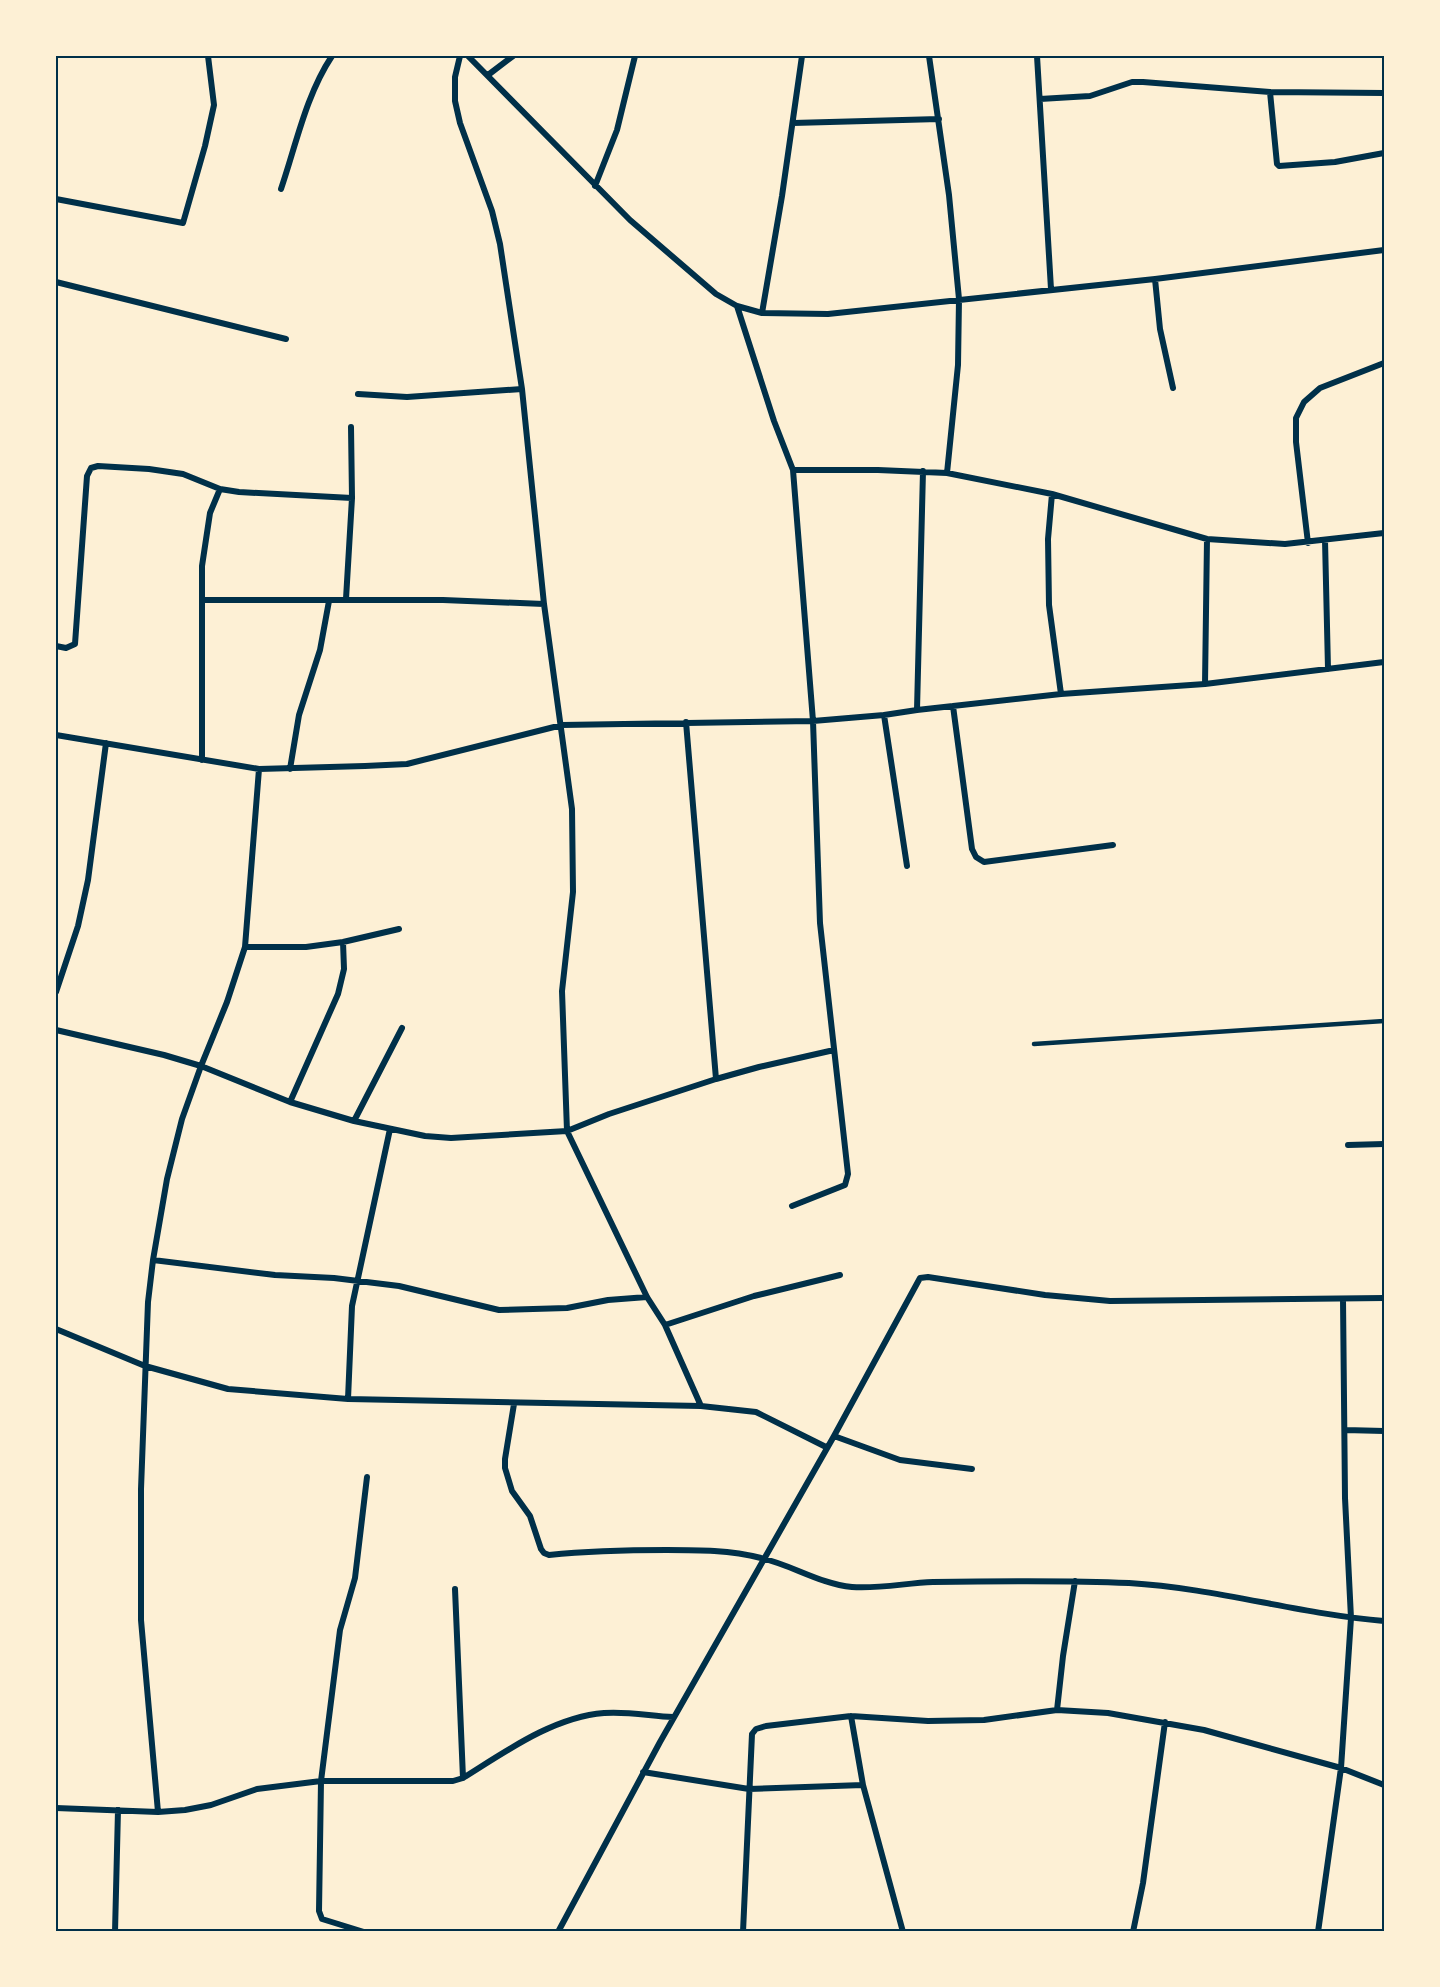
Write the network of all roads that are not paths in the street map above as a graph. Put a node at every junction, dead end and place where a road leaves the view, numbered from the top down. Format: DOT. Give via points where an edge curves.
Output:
graph roads {
  1 [pos="208,56"];
  2 [pos="332,56"];
  3 [pos="460,56"];
  4 [pos="468,56"];
  5 [pos="513,56"];
  6 [pos="635,56"];
  7 [pos="802,56"];
  8 [pos="928,56"];
  9 [pos="1037,56"];
  10 [pos="489,75"];
  11 [pos="1270,92"];
  12 [pos="1384,93"];
  13 [pos="1040,99"];
  14 [pos="939,119"];
  15 [pos="793,123"];
  16 [pos="1384,153"];
  17 [pos="595,186"];
  18 [pos="281,189"];
  19 [pos="56,199"];
  20 [pos="1384,250"];
  21 [pos="1155,279"];
  22 [pos="56,282"];
  23 [pos="1051,290"];
  24 [pos="959,299"];
  25 [pos="737,306"];
  26 [pos="762,313"];
  27 [pos="286,339"];
  28 [pos="1384,363"];
  29 [pos="1173,388"];
  30 [pos="522,389"];
  31 [pos="358,394"];
  32 [pos="351,427"];
  33 [pos="793,470"];
  34 [pos="923,471"];
  35 [pos="947,473"];
  36 [pos="220,489"];
  37 [pos="1052,494"];
  38 [pos="352,498"];
  39 [pos="1384,533"];
  40 [pos="1207,539"];
  41 [pos="1325,540"];
  42 [pos="1308,543"];
  43 [pos="346,599"];
  44 [pos="202,600"];
  45 [pos="328,601"];
  46 [pos="544,604"];
  47 [pos="56,646"];
  48 [pos="1384,662"];
  49 [pos="1328,669"];
  50 [pos="1205,684"];
  51 [pos="1061,694"];
  52 [pos="953,706"];
  53 [pos="917,710"];
  54 [pos="884,715"];
  55 [pos="813,721"];
  56 [pos="686,722"];
  57 [pos="562,725"];
  58 [pos="56,735"];
  59 [pos="106,743"];
  60 [pos="202,760"];
  61 [pos="259,769"];
  62 [pos="290,769"];
  63 [pos="1113,845"];
  64 [pos="907,866"];
  65 [pos="399,929"];
  66 [pos="343,942"];
  67 [pos="244,947"];
  68 [pos="56,992"];
  69 [pos="1384,1021"];
  70 [pos="402,1028"];
  71 [pos="56,1030"];
  72 [pos="1034,1044"];
  73 [pos="834,1050"];
  74 [pos="201,1066"];
  75 [pos="716,1079"];
  76 [pos="290,1102"];
  77 [pos="354,1121"];
  78 [pos="390,1129"];
  79 [pos="567,1131"];
  80 [pos="1384,1144"];
  81 [pos="1348,1145"];
  82 [pos="792,1206"];
  83 [pos="153,1260"];
  84 [pos="840,1275"];
  85 [pos="356,1281"];
  86 [pos="647,1297"];
  87 [pos="1384,1298"];
  88 [pos="1343,1299"];
  89 [pos="665,1325"];
  90 [pos="56,1329"];
  91 [pos="145,1366"];
  92 [pos="348,1399"];
  93 [pos="514,1404"];
  94 [pos="702,1406"];
  95 [pos="1345,1430"];
  96 [pos="1384,1431"];
  97 [pos="834,1436"];
  98 [pos="826,1447"];
  99 [pos="972,1469"];
  100 [pos="367,1477"];
  101 [pos="763,1558"];
  102 [pos="1075,1581"];
  103 [pos="455,1588"];
  104 [pos="1351,1618"];
  105 [pos="1384,1621"];
  106 [pos="1057,1710"];
  107 [pos="851,1716"];
  108 [pos="673,1718"];
  109 [pos="1165,1722"];
  110 [pos="1341,1768"];
  111 [pos="643,1772"];
  112 [pos="463,1778"];
  113 [pos="321,1781"];
  114 [pos="863,1785"];
  115 [pos="1384,1785"];
  116 [pos="749,1789"];
  117 [pos="56,1808"];
  118 [pos="118,1810"];
  119 [pos="158,1812"];
  120 [pos="115,1932"];
  121 [pos="364,1932"];
  122 [pos="558,1932"];
  123 [pos="743,1932"];
  124 [pos="903,1932"];
  125 [pos="1133,1932"];
  126 [pos="1318,1932"];
  1 -- 19 [label="street" via="214,105 183,223"];
  2 -- 18 [label="street" via="310,101"];
  3 -- 30 [label="street" via="455,101 500,243"];
  4 -- 10 [label="street"];
  5 -- 10 [label="street"];
  6 -- 17 [label="street" via="616,130"];
  7 -- 15 [label="street"];
  8 -- 14 [label="street"];
  9 -- 13 [label="street"];
  10 -- 17 [label="street"];
  11 -- 12 [label="street"];
  11 -- 13 [label="street" via="1132,82 1090,96"];
  11 -- 16 [label="street" via="1279,166"];
  13 -- 23 [label="street"];
  14 -- 15 [label="street"];
  14 -- 24 [label="street"];
  15 -- 26 [label="street"];
  17 -- 25 [label="street" via="716,294"];
  20 -- 21 [label="street"];
  21 -- 23 [label="street"];
  21 -- 29 [label="street" via="1160,329"];
  22 -- 27 [label="street"];
  23 -- 24 [label="street"];
  24 -- 26 [label="street" via="828,314"];
  24 -- 35 [label="street" via="958,365"];
  25 -- 26 [label="street"];
  25 -- 33 [label="street"];
  28 -- 42 [label="street" via="1320,388 1304,402 1296,418"];
  30 -- 31 [label="street" via="407,397"];
  30 -- 46 [label="street"];
  32 -- 38 [label="street"];
  33 -- 34 [label="street"];
  33 -- 55 [label="street"];
  34 -- 35 [label="street"];
  34 -- 53 [label="street"];
  35 -- 37 [label="street"];
  36 -- 38 [label="street"];
  36 -- 44 [label="street" via="210,513 202,566"];
  36 -- 47 [label="street" via="183,474 91,468 87,476 75,644 66,648"];
  37 -- 40 [label="street"];
  37 -- 51 [label="street" via="1049,605"];
  38 -- 43 [label="street"];
  39 -- 41 [label="street"];
  40 -- 42 [label="street"];
  40 -- 50 [label="street"];
  41 -- 42 [label="street"];
  41 -- 49 [label="street"];
  43 -- 45 [label="street"];
  43 -- 46 [label="street"];
  44 -- 45 [label="street"];
  44 -- 60 [label="street"];
  45 -- 62 [label="street" via="317,661 299,715"];
  46 -- 57 [label="street"];
  48 -- 49 [label="street"];
  49 -- 50 [label="street"];
  50 -- 51 [label="street"];
  51 -- 52 [label="street"];
  52 -- 53 [label="street"];
  52 -- 63 [label="street" via="976,857 984,862"];
  53 -- 54 [label="street"];
  54 -- 55 [label="street"];
  54 -- 64 [label="street"];
  55 -- 56 [label="street"];
  55 -- 73 [label="street" via="820,923"];
  56 -- 57 [label="street"];
  56 -- 75 [label="street"];
  57 -- 62 [label="street" via="407,764"];
  57 -- 79 [label="street" via="572,809 573,892 562,991"];
  58 -- 59 [label="street"];
  59 -- 60 [label="street"];
  59 -- 68 [label="street" via="88,880 78,926"];
  60 -- 61 [label="street"];
  61 -- 62 [label="street"];
  61 -- 67 [label="street"];
  65 -- 66 [label="street"];
  66 -- 67 [label="street" via="306,947"];
  66 -- 76 [label="street" via="344,969 338,994"];
  67 -- 74 [label="street"];
  69 -- 72 [label="lane"];
  70 -- 77 [label="street"];
  71 -- 74 [label="street"];
  73 -- 75 [label="street"];
  73 -- 82 [label="street" via="847,1179 844,1185"];
  74 -- 76 [label="street"];
  74 -- 83 [label="street" via="167,1179"];
  75 -- 79 [label="street"];
  76 -- 77 [label="street"];
  77 -- 78 [label="street"];
  78 -- 79 [label="street" via="451,1138"];
  78 -- 85 [label="street"];
  79 -- 86 [label="street"];
  80 -- 81 [label="street"];
  83 -- 85 [label="street"];
  83 -- 91 [label="street"];
  84 -- 89 [label="street" via="754,1296"];
  85 -- 86 [label="street" via="414,1288 499,1310 567,1308"];
  85 -- 92 [label="street" via="350,1317"];
  86 -- 89 [label="street"];
  87 -- 88 [label="street"];
  88 -- 95 [label="street"];
  88 -- 97 [label="street" via="1110,1301 920,1278"];
  89 -- 94 [label="street"];
  90 -- 91 [label="street"];
  91 -- 92 [label="street" via="228,1389"];
  91 -- 119 [label="street" via="141,1620"];
  92 -- 93 [label="street"];
  93 -- 94 [label="street"];
  93 -- 101 [label="street" via="505,1468 512,1491 530,1516 544,1553 724,1550"];
  94 -- 98 [label="street" via="756,1412"];
  95 -- 96 [label="street"];
  95 -- 104 [label="street"];
  97 -- 98 [label="street"];
  97 -- 99 [label="street" via="900,1460"];
  98 -- 101 [label="street"];
  100 -- 113 [label="street" via="355,1578 340,1630"];
  101 -- 102 [label="street" via="850,1587"];
  101 -- 108 [label="street"];
  102 -- 104 [label="street" via="1132,1583"];
  102 -- 106 [label="street"];
  103 -- 112 [label="street"];
  104 -- 105 [label="street"];
  104 -- 110 [label="street"];
  106 -- 107 [label="street" via="984,1720"];
  106 -- 109 [label="street"];
  107 -- 114 [label="street"];
  107 -- 116 [label="street" via="756,1729 752,1734"];
  108 -- 111 [label="street"];
  108 -- 112 [label="street" via="604,1713 568,1722 535,1734"];
  109 -- 110 [label="street"];
  109 -- 125 [label="street"];
  110 -- 115 [label="street"];
  110 -- 126 [label="street"];
  111 -- 116 [label="street"];
  111 -- 122 [label="street"];
  112 -- 113 [label="street"];
  113 -- 119 [label="street" via="257,1789 211,1805"];
  113 -- 121 [label="street" via="319,1911 322,1919"];
  114 -- 116 [label="street"];
  114 -- 124 [label="street"];
  116 -- 123 [label="street"];
  117 -- 118 [label="street"];
  118 -- 119 [label="street"];
  118 -- 120 [label="street"];
}
